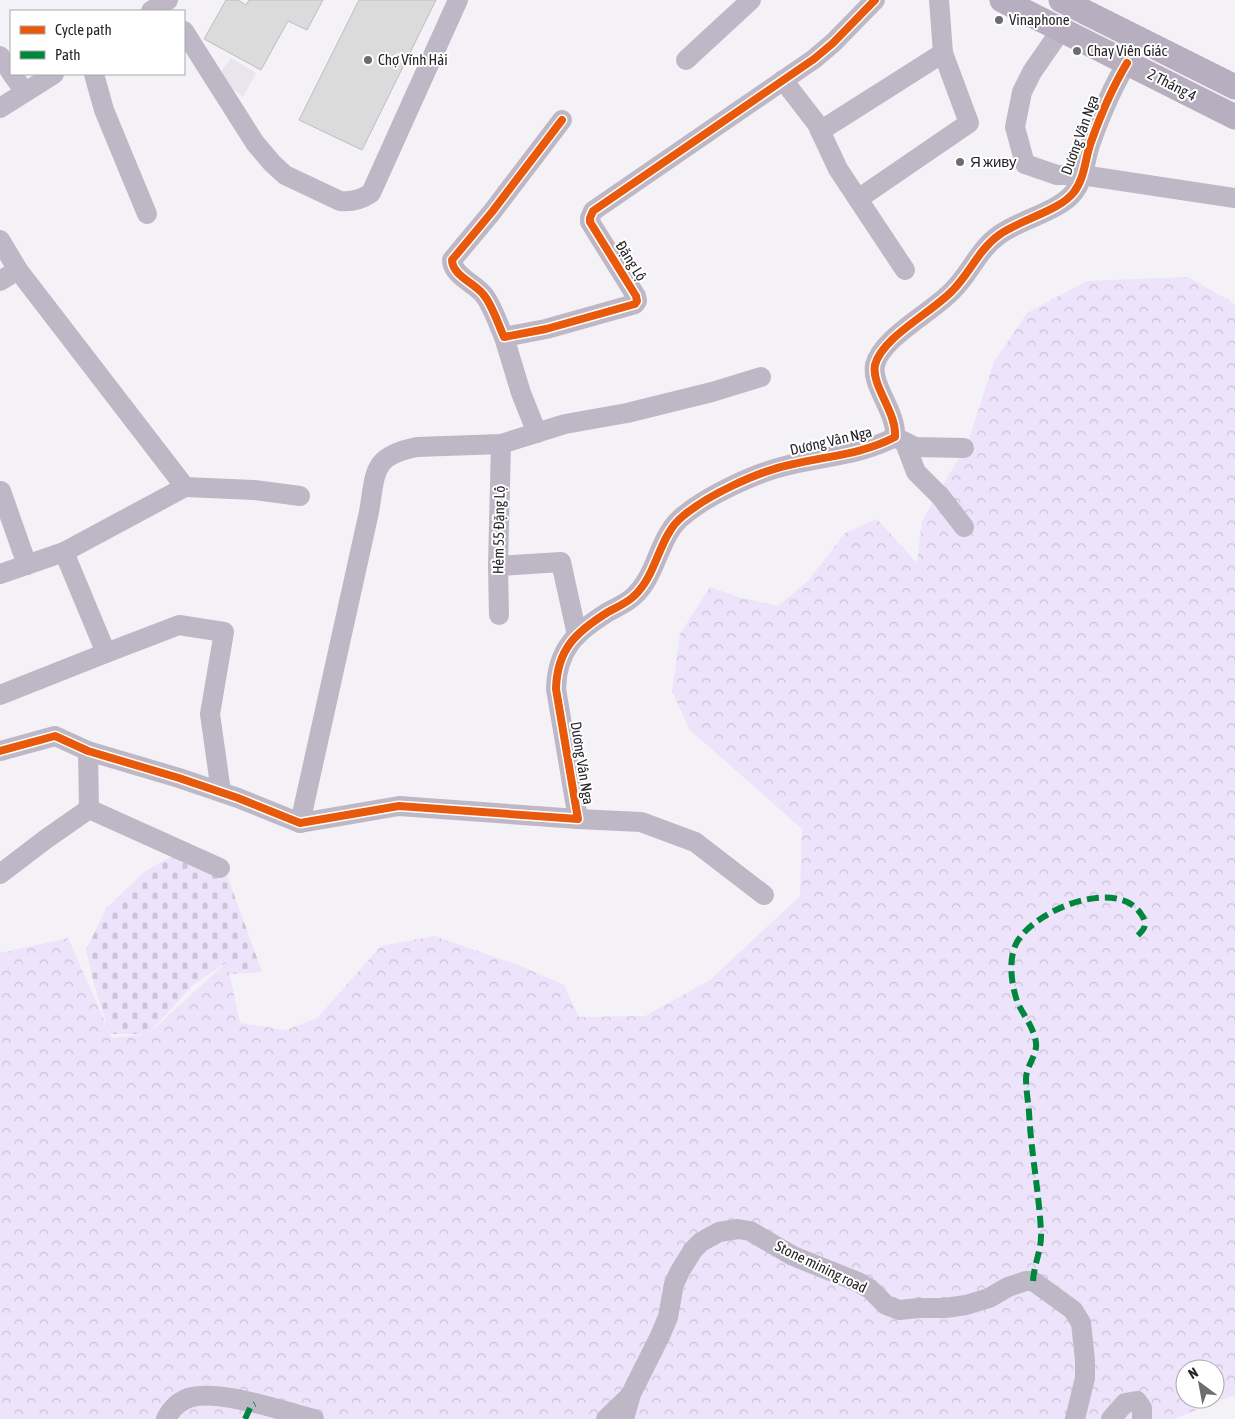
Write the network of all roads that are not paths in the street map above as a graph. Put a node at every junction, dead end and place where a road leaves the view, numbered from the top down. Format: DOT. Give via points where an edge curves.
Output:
graph roads {
  1 [pos="458,0"];
  2 [pos="750,0"];
  3 [pos="875,0"];
  4 [pos="940,0"];
  5 [pos="1002,0"];
  6 [pos="1061,0"];
  7 [pos="1061,30"];
  8 [pos="185,33"];
  9 [pos="943,53"];
  10 [pos="0,56"];
  11 [pos="686,60"];
  12 [pos="1128,63"];
  13 [pos="10,70"];
  14 [pos="13,75"];
  15 [pos="52,75"];
  16 [pos="94,75"];
  17 [pos="783,80"];
  18 [pos="1235,87"];
  19 [pos="25,92"];
  20 [pos="0,108"];
  21 [pos="1235,117"];
  22 [pos="562,120"];
  23 [pos="820,132"];
  24 [pos="1082,175"];
  25 [pos="1235,198"];
  26 [pos="858,199"];
  27 [pos="147,214"];
  28 [pos="0,240"];
  29 [pos="18,270"];
  30 [pos="904,270"];
  31 [pos="0,281"];
  32 [pos="504,337"];
  33 [pos="762,377"];
  34 [pos="537,433"];
  35 [pos="900,440"];
  36 [pos="501,444"];
  37 [pos="964,448"];
  38 [pos="185,487"];
  39 [pos="0,492"];
  40 [pos="300,496"];
  41 [pos="964,527"];
  42 [pos="64,552"];
  43 [pos="27,564"];
  44 [pos="498,566"];
  45 [pos="0,574"];
  46 [pos="499,615"];
  47 [pos="577,635"];
  48 [pos="106,654"];
  49 [pos="0,695"];
  50 [pos="0,751"];
  51 [pos="88,751"];
  52 [pos="221,792"];
  53 [pos="89,809"];
  54 [pos="578,819"];
  55 [pos="300,824"];
  56 [pos="220,868"];
  57 [pos="0,874"];
  58 [pos="764,895"];
  59 [pos="631,1394"];
  60 [pos="166,1419"];
  61 [pos="314,1419"];
  62 [pos="606,1419"];
  63 [pos="624,1419"];
  64 [pos="1075,1419"];
  65 [pos="1111,1419"];
  66 [pos="1142,1419"];
  1 -- 8 [label="street" via="371,193 348,202 285,175 272,163 255,143"];
  2 -- 11 [label="street"];
  3 -- 17 [label="street, Đặng Lộ" via="833,43"];
  4 -- 9 [label="street"];
  5 -- 7 [label="main road, 2 Tháng 4"];
  6 -- 18 [label="main road, 2 Tháng 4"];
  7 -- 12 [label="main road, 2 Tháng 4"];
  7 -- 24 [label="street" via="1022,92 1014,127 1025,164 1057,175"];
  9 -- 23 [label="street"];
  9 -- 26 [label="street" via="969,123"];
  10 -- 13 [label="street"];
  12 -- 21 [label="main road, 2 Tháng 4"];
  12 -- 24 [label="street, Dương Vân Nga" via="1112,88 1098,121"];
  14 -- 19 [label="street"];
  15 -- 19 [label="street"];
  16 -- 27 [label="street" via="104,110"];
  17 -- 23 [label="street"];
  17 -- 32 [label="street, Đặng Lộ" via="593,211 590,222 636,296 635,304 546,329"];
  19 -- 20 [label="street"];
  22 -- 32 [label="street" via="452,260 458,272 484,295"];
  23 -- 26 [label="street" via="838,169"];
  24 -- 25 [label="street"];
  24 -- 35 [label="street, Dương Vân Nga" via="1074,192 1060,204 994,239 948,296 882,351 875,368 875,378"];
  26 -- 30 [label="street"];
  28 -- 29 [label="street"];
  29 -- 31 [label="street"];
  29 -- 38 [label="street"];
  32 -- 34 [label="street"];
  33 -- 34 [label="street"];
  34 -- 36 [label="street"];
  35 -- 37 [label="street" via="915,447"];
  35 -- 41 [label="street" via="916,472"];
  35 -- 47 [label="street, Dương Vân Nga" via="846,455 775,468 700,504 672,527 634,596"];
  36 -- 44 [label="street, Hẻm 55 Đặng Lộ"];
  36 -- 55 [label="street" via="406,449 386,458 376,470"];
  38 -- 40 [label="street"];
  38 -- 42 [label="street"];
  39 -- 43 [label="street"];
  42 -- 43 [label="street"];
  42 -- 48 [label="street"];
  43 -- 45 [label="street"];
  44 -- 46 [label="street, Hẻm 55 Đặng Lộ"];
  44 -- 47 [label="street" via="561,562"];
  47 -- 54 [label="street, Dương Vân Nga" via="564,651 556,674 556,689"];
  48 -- 49 [label="street"];
  48 -- 52 [label="street" via="179,625 224,632 210,714"];
  50 -- 51 [label="street" via="55,736"];
  51 -- 52 [label="street"];
  51 -- 53 [label="street"];
  52 -- 55 [label="street"];
  53 -- 56 [label="street"];
  53 -- 57 [label="street"];
  54 -- 55 [label="street" via="399,806"];
  54 -- 58 [label="street" via="641,822 695,842"];
  59 -- 62 [label="street, Stone mining road"];
  59 -- 63 [label="street, Stone mining road"];
  59 -- 64 [label="street, Stone mining road" via="660,1336 671,1307 674,1284 686,1261 709,1236 738,1229 750,1231 793,1256 858,1282 886,1305 899,1310 966,1305 989,1298 1008,1287 1033,1281 1073,1310 1081,1323 1085,1378"];
  60 -- 61 [label="street" via="172,1409 184,1400 204,1396 231,1398"];
  65 -- 66 [label="street" via="1125,1403 1137,1401 1142,1408"];
}
